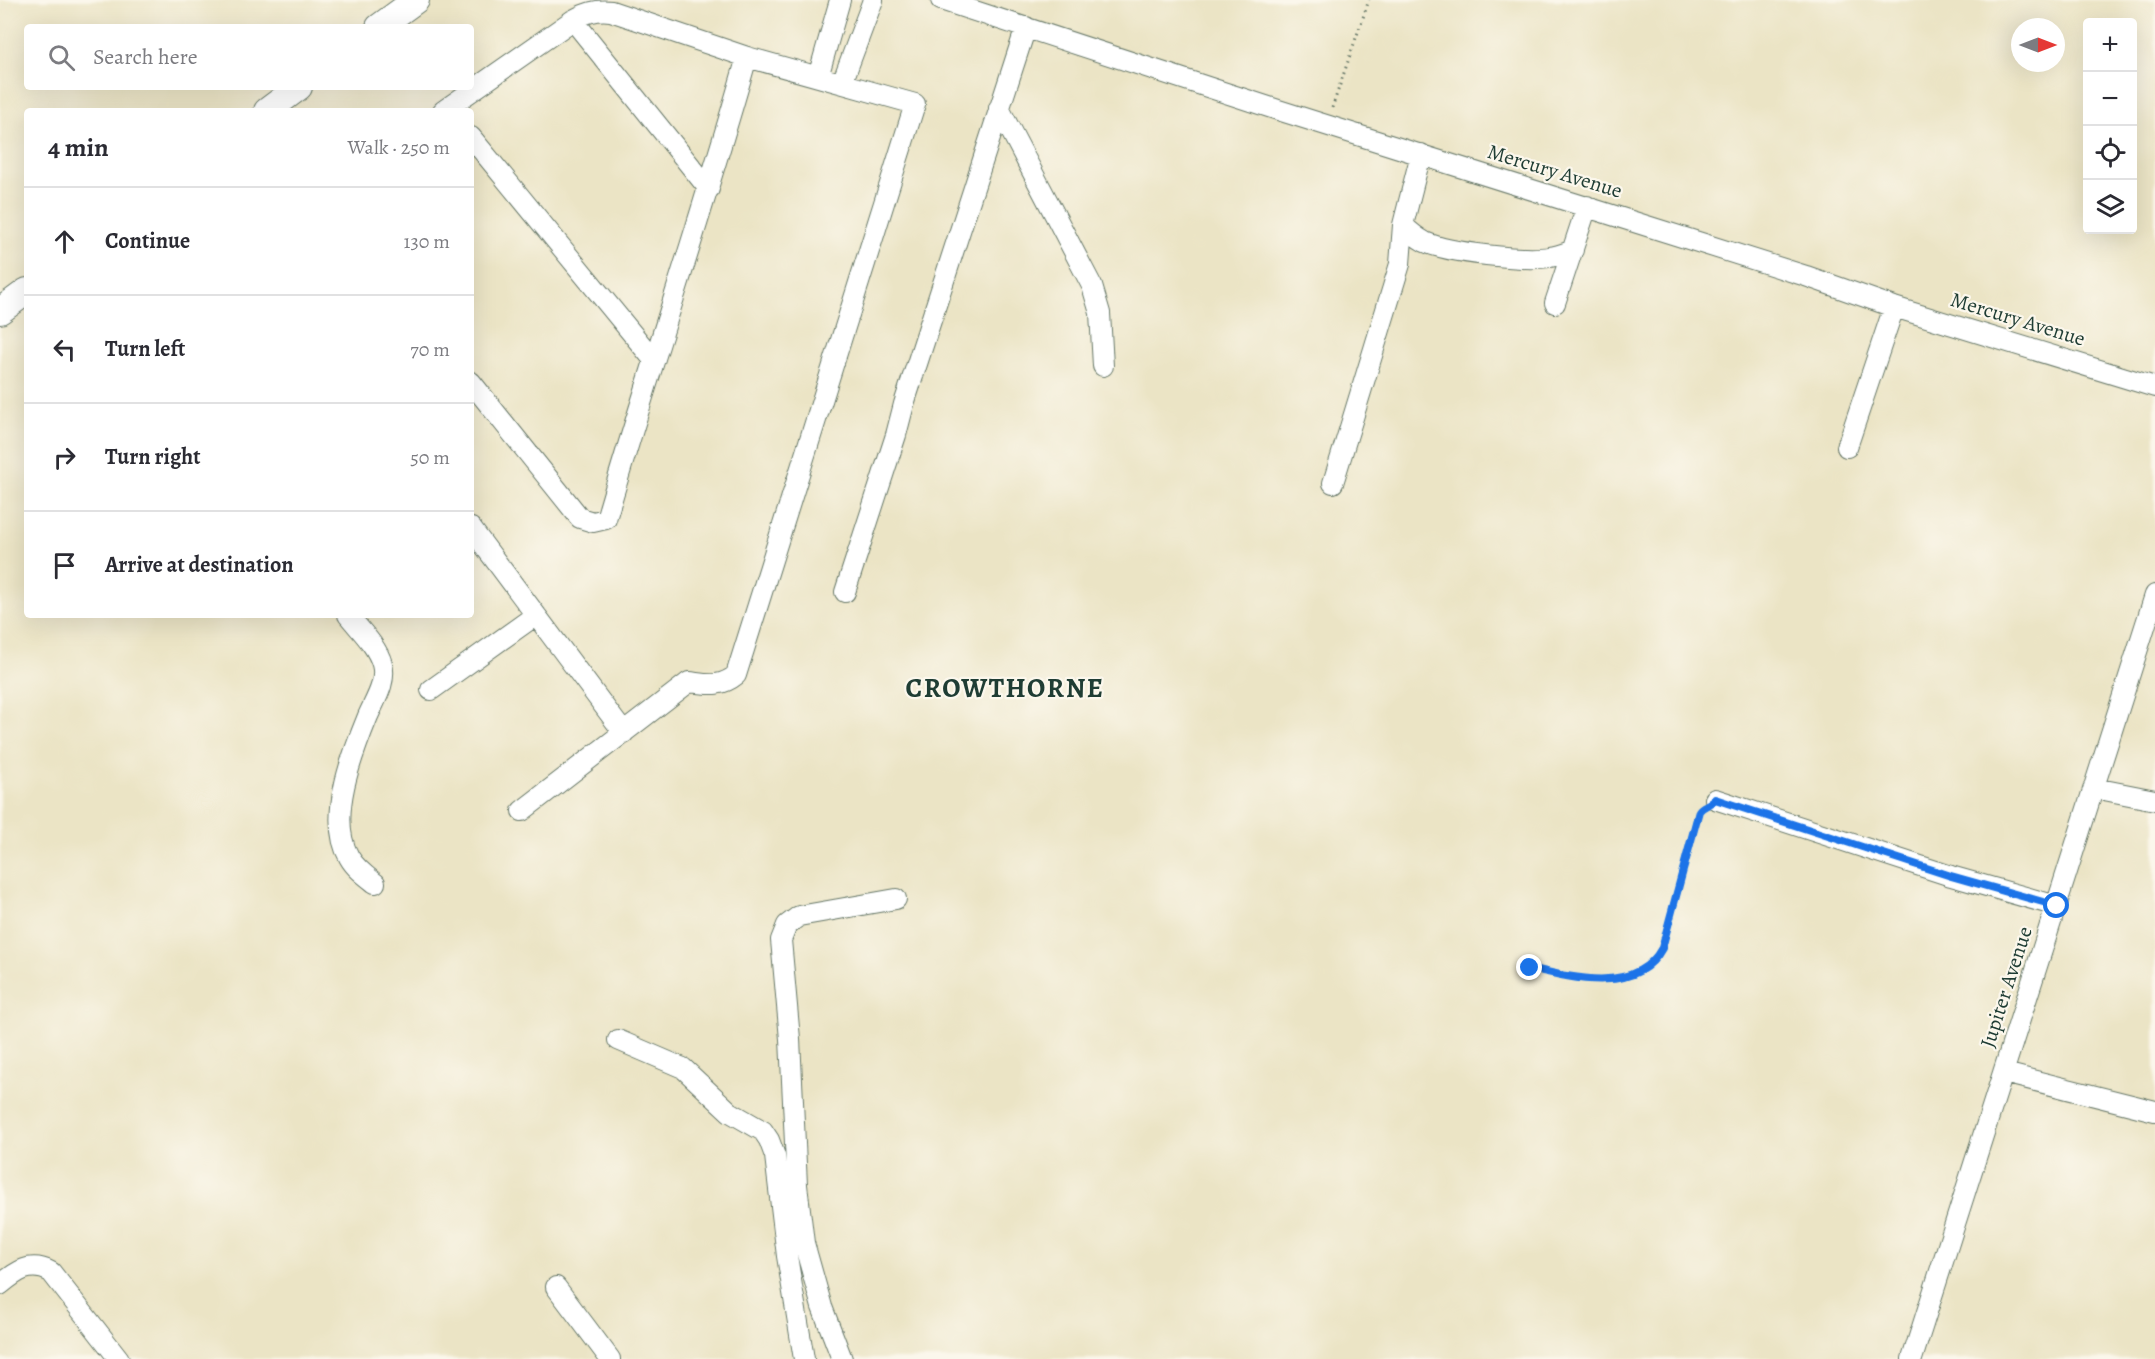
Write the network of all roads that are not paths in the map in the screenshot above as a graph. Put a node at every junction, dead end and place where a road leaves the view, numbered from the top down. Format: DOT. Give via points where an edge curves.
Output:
graph roads {
  1 [pos="416,0"];
  2 [pos="840,0"];
  3 [pos="873,0"];
  4 [pos="941,0"];
  5 [pos="573,20"];
  6 [pos="383,24"];
  7 [pos="1026,27"];
  8 [pos="747,57"];
  9 [pos="818,77"];
  10 [pos="842,83"];
  11 [pos="295,90"];
  12 [pos="271,108"];
  13 [pos="450,108"];
  14 [pos="999,108"];
  15 [pos="474,141"];
  16 [pos="1420,154"];
  17 [pos="709,189"];
  18 [pos="1587,206"];
  19 [pos="1403,225"];
  20 [pos="1437,246"];
  21 [pos="1573,250"];
  22 [pos="1400,264"];
  23 [pos="24,293"];
  24 [pos="1555,303"];
  25 [pos="1894,307"];
  26 [pos="0,311"];
  27 [pos="653,359"];
  28 [pos="1103,366"];
  29 [pos="474,386"];
  30 [pos="2155,387"];
  31 [pos="1848,447"];
  32 [pos="1333,483"];
  33 [pos="474,532"];
  34 [pos="845,592"];
  35 [pos="2155,595"];
  36 [pos="536,615"];
  37 [pos="350,618"];
  38 [pos="430,690"];
  39 [pos="624,733"];
  40 [pos="2094,788"];
  41 [pos="1715,799"];
  42 [pos="2155,800"];
  43 [pos="522,811"];
  44 [pos="375,884"];
  45 [pos="896,899"];
  46 [pos="2057,906"];
  47 [pos="618,1040"];
  48 [pos="2004,1073"];
  49 [pos="2155,1111"];
  50 [pos="0,1285"];
  51 [pos="556,1287"];
  52 [pos="118,1359"];
  53 [pos="610,1359"];
  54 [pos="804,1359"];
  55 [pos="842,1359"];
  56 [pos="1912,1359"];
  1 -- 6 [label="main road"];
  2 -- 9 [label="street"];
  3 -- 10 [label="street"];
  4 -- 7 [label="street, Mercury Avenue"];
  5 -- 8 [label="street" via="599,10 611,11"];
  5 -- 13 [label="street"];
  5 -- 17 [label="street"];
  7 -- 14 [label="street"];
  7 -- 16 [label="street, Mercury Avenue"];
  8 -- 9 [label="street"];
  8 -- 17 [label="street"];
  9 -- 10 [label="street"];
  10 -- 39 [label="street" via="915,104 735,675 727,682 713,685 689,682"];
  11 -- 12 [label="main road"];
  14 -- 28 [label="street" via="1092,286 1100,313"];
  14 -- 34 [label="street"];
  15 -- 27 [label="street"];
  16 -- 18 [label="street, Mercury Avenue"];
  16 -- 19 [label="street"];
  17 -- 27 [label="street"];
  18 -- 21 [label="street"];
  18 -- 25 [label="street, Mercury Avenue"];
  19 -- 20 [label="street"];
  19 -- 22 [label="street"];
  20 -- 21 [label="street" via="1526,258 1554,257"];
  20 -- 22 [label="street" via="1421,250"];
  21 -- 24 [label="street"];
  22 -- 32 [label="street"];
  23 -- 26 [label="main road"];
  25 -- 30 [label="street, Mercury Avenue"];
  25 -- 31 [label="street"];
  27 -- 29 [label="street" via="606,519 593,522 580,518"];
  33 -- 36 [label="street"];
  35 -- 40 [label="street, Jupiter Avenue"];
  36 -- 38 [label="street"];
  36 -- 39 [label="street"];
  37 -- 44 [label="street" via="376,652 383,678 346,782 340,829 350,859"];
  39 -- 43 [label="street"];
  40 -- 42 [label="street"];
  40 -- 46 [label="street, Jupiter Avenue"];
  41 -- 46 [label="street" via="1951,876"];
  45 -- 55 [label="street" via="799,916 787,925 781,940 801,1225 822,1307"];
  46 -- 48 [label="street, Jupiter Avenue"];
  47 -- 54 [label="street" via="683,1068 730,1112 763,1131 769,1140 775,1156"];
  48 -- 49 [label="street"];
  48 -- 56 [label="street, Jupiter Avenue"];
  50 -- 52 [label="street" via="26,1267 51,1272"];
  51 -- 53 [label="street"];
}
